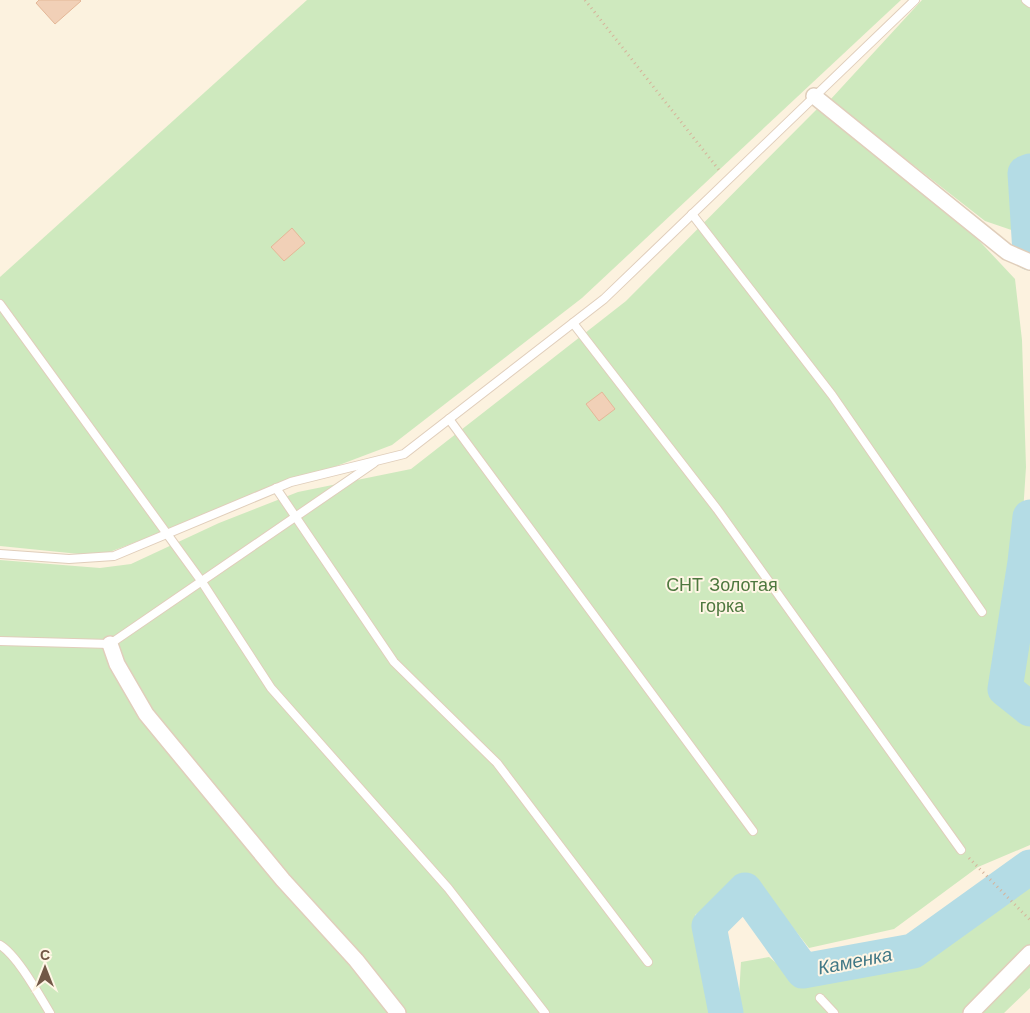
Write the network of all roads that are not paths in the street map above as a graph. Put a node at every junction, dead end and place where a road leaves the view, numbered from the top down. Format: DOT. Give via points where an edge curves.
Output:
graph roads {
  1 [pos="915,0"];
  2 [pos="1026,0"];
  3 [pos="1030,3"];
  4 [pos="814,96"];
  5 [pos="692,214"];
  6 [pos="1030,262"];
  7 [pos="0,304"];
  8 [pos="573,323"];
  9 [pos="449,419"];
  10 [pos="378,460"];
  11 [pos="276,488"];
  12 [pos="296,517"];
  13 [pos="166,534"];
  14 [pos="0,554"];
  15 [pos="202,582"];
  16 [pos="982,612"];
  17 [pos="0,641"];
  18 [pos="110,644"];
  19 [pos="753,831"];
  20 [pos="960,850"];
  21 [pos="0,945"];
  22 [pos="1030,954"];
  23 [pos="648,962"];
  24 [pos="820,998"];
  25 [pos="50,1013"];
  26 [pos="398,1013"];
  27 [pos="545,1013"];
  28 [pos="834,1013"];
  29 [pos="971,1013"];
  1 -- 4 [label="lane"];
  2 -- 3 [label="lane"];
  4 -- 5 [label="lane"];
  4 -- 6 [label="street" via="1007,252"];
  5 -- 8 [label="lane" via="604,299"];
  5 -- 16 [label="lane" via="832,395"];
  7 -- 13 [label="lane"];
  8 -- 9 [label="lane"];
  8 -- 20 [label="lane" via="717,509"];
  9 -- 10 [label="lane" via="404,454"];
  9 -- 19 [label="lane"];
  10 -- 11 [label="lane"];
  10 -- 12 [label="lane"];
  11 -- 12 [label="lane"];
  11 -- 13 [label="lane"];
  12 -- 15 [label="lane"];
  12 -- 23 [label="lane" via="394,662 497,763"];
  13 -- 14 [label="lane" via="114,556 69,559"];
  13 -- 15 [label="lane"];
  15 -- 18 [label="lane"];
  15 -- 27 [label="lane" via="271,688 448,888"];
  17 -- 18 [label="lane"];
  18 -- 26 [label="street" via="117,664 146,714"];
  21 -- 25 [label="lane" via="14,958"];
  22 -- 29 [label="street"];
  24 -- 28 [label="lane"];
}
